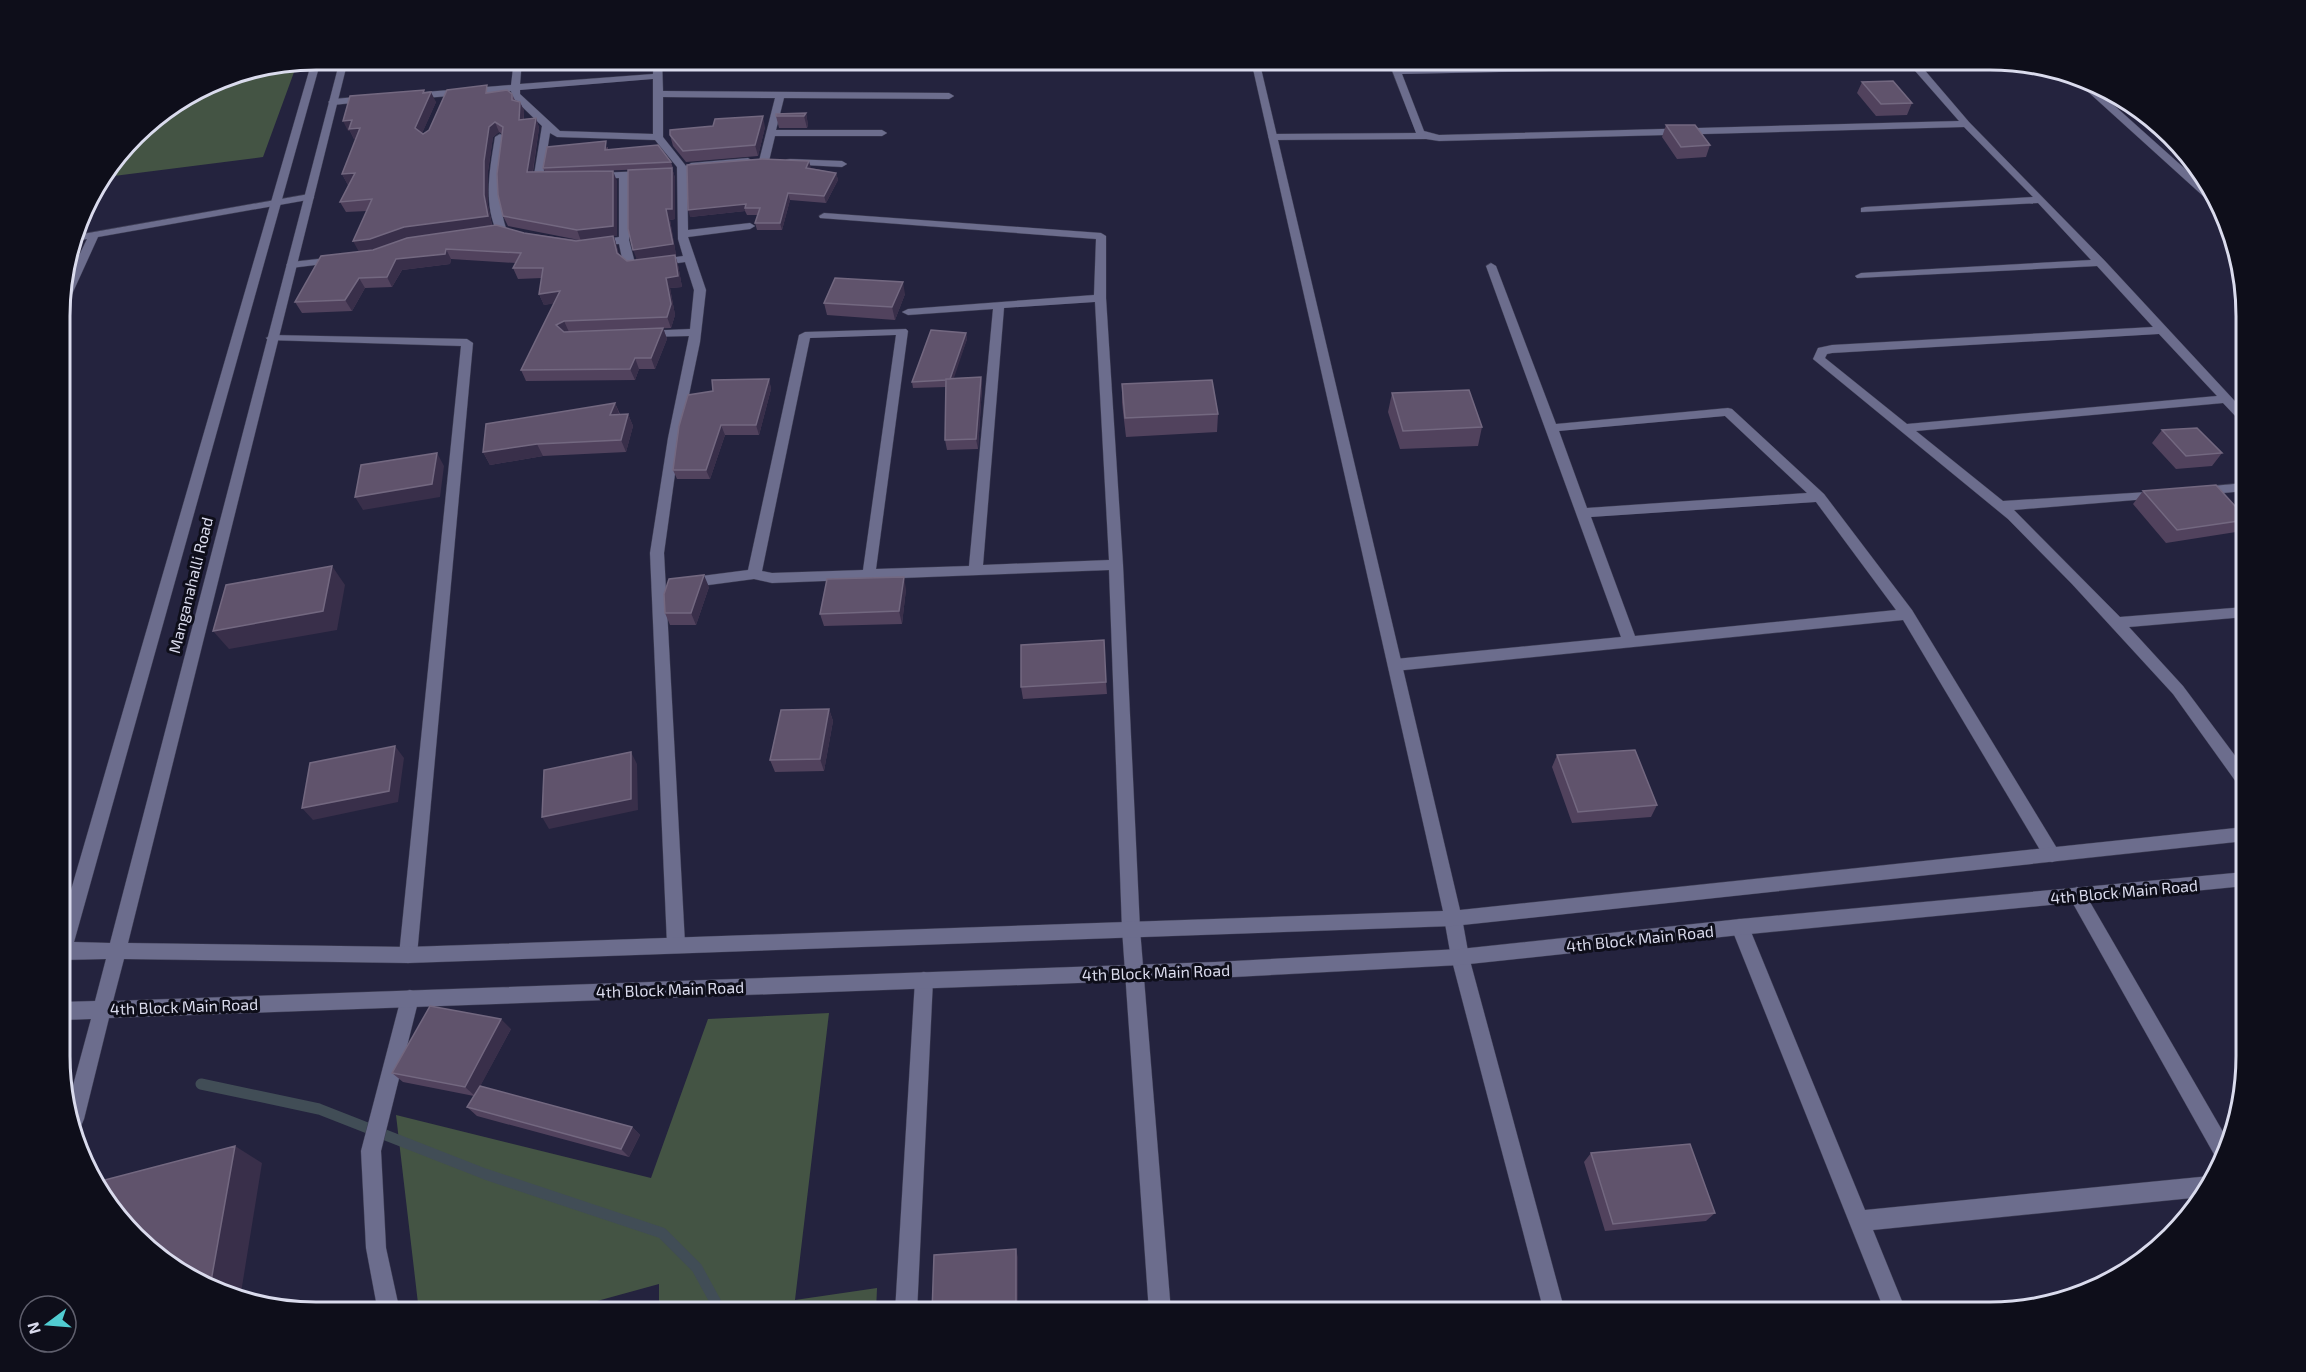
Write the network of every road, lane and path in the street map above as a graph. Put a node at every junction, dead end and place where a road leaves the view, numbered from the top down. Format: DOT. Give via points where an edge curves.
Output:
graph roads {
  1 [pos="314,70"];
  2 [pos="341,70"];
  3 [pos="517,70"];
  4 [pos="658,70"];
  5 [pos="1257,70"];
  6 [pos="1443,70"];
  7 [pos="1920,70"];
  8 [pos="1396,71"];
  9 [pos="658,76"];
  10 [pos="516,87"];
  11 [pos="658,94"];
  12 [pos="780,95"];
  13 [pos="949,96"];
  14 [pos="2098,96"];
  15 [pos="401,97"];
  16 [pos="378,99"];
  17 [pos="333,102"];
  18 [pos="1966,124"];
  19 [pos="547,126"];
  20 [pos="771,133"];
  21 [pos="882,133"];
  22 [pos="1426,136"];
  23 [pos="500,137"];
  24 [pos="658,137"];
  25 [pos="1273,137"];
  26 [pos="764,161"];
  27 [pos="843,164"];
  28 [pos="678,171"];
  29 [pos="659,174"];
  30 [pos="624,175"];
  31 [pos="580,177"];
  32 [pos="559,178"];
  33 [pos="2198,185"];
  34 [pos="309,196"];
  35 [pos="2041,200"];
  36 [pos="275,202"];
  37 [pos="1865,210"];
  38 [pos="824,216"];
  39 [pos="750,226"];
  40 [pos="683,234"];
  41 [pos="94,235"];
  42 [pos="84,237"];
  43 [pos="529,238"];
  44 [pos="624,240"];
  45 [pos="581,246"];
  46 [pos="689,258"];
  47 [pos="345,259"];
  48 [pos="2101,263"];
  49 [pos="291,265"];
  50 [pos="1491,266"];
  51 [pos="1860,276"];
  52 [pos="74,278"];
  53 [pos="1100,298"];
  54 [pos="999,305"];
  55 [pos="908,312"];
  56 [pos="2160,330"];
  57 [pos="695,332"];
  58 [pos="637,334"];
  59 [pos="272,338"];
  60 [pos="2226,399"];
  61 [pos="2235,408"];
  62 [pos="1551,428"];
  63 [pos="1903,428"];
  64 [pos="2235,488"];
  65 [pos="1820,497"];
  66 [pos="2001,506"];
  67 [pos="1582,513"];
  68 [pos="1116,565"];
  69 [pos="976,569"];
  70 [pos="869,573"];
  71 [pos="754,574"];
  72 [pos="659,586"];
  73 [pos="2235,613"];
  74 [pos="1907,614"];
  75 [pos="2117,623"];
  76 [pos="1630,641"];
  77 [pos="1395,665"];
  78 [pos="2235,766"];
  79 [pos="2235,835"];
  80 [pos="2052,855"];
  81 [pos="2235,880"];
  82 [pos="2077,895"];
  83 [pos="1454,918"];
  84 [pos="70,923"];
  85 [pos="1740,927"];
  86 [pos="1131,929"];
  87 [pos="676,944"];
  88 [pos="116,950"];
  89 [pos="70,951"];
  90 [pos="408,955"];
  91 [pos="1460,957"];
  92 [pos="1134,973"];
  93 [pos="924,980"];
  94 [pos="410,998"];
  95 [pos="101,1009"];
  96 [pos="70,1011"];
  97 [pos="76,1109"];
  98 [pos="2219,1144"];
  99 [pos="2197,1187"];
  100 [pos="1859,1221"];
  101 [pos="387,1302"];
  102 [pos="907,1302"];
  103 [pos="1159,1302"];
  104 [pos="1552,1302"];
  105 [pos="1892,1302"];
  1 -- 36 [label="street, Manganahalli Road"];
  2 -- 17 [label="street, Manganahalli Road"];
  3 -- 10 [label="street"];
  4 -- 9 [label="street"];
  5 -- 25 [label="street"];
  6 -- 8 [label="street"];
  7 -- 18 [label="street"];
  8 -- 22 [label="street" via="1420,132"];
  9 -- 10 [label="street"];
  9 -- 11 [label="street"];
  10 -- 15 [label="street" via="445,98"];
  10 -- 19 [label="street" via="515,95"];
  11 -- 12 [label="street"];
  11 -- 24 [label="street"];
  12 -- 13 [label="street"];
  12 -- 20 [label="street"];
  14 -- 33 [label="street"];
  16 -- 17 [label="street"];
  17 -- 34 [label="street, Manganahalli Road"];
  18 -- 22 [label="street"];
  18 -- 35 [label="street"];
  19 -- 24 [label="street" via="557,134"];
  19 -- 32 [label="street" via="537,179"];
  20 -- 21 [label="street"];
  20 -- 26 [label="street"];
  22 -- 25 [label="street"];
  23 -- 43 [label="street" via="492,181 496,231"];
  24 -- 28 [label="street"];
  25 -- 77 [label="street"];
  26 -- 27 [label="street"];
  26 -- 28 [label="street"];
  28 -- 40 [label="street"];
  29 -- 30 [label="street"];
  30 -- 31 [label="street"];
  30 -- 44 [label="street"];
  34 -- 36 [label="street"];
  34 -- 49 [label="street, Manganahalli Road"];
  35 -- 37 [label="street"];
  35 -- 48 [label="street"];
  36 -- 41 [label="street"];
  36 -- 84 [label="street, Manganahalli Road"];
  38 -- 53 [label="street" via="1101,236"];
  39 -- 40 [label="street"];
  40 -- 46 [label="street"];
  41 -- 42 [label="street"];
  41 -- 52 [label="street"];
  44 -- 45 [label="street"];
  44 -- 46 [label="street" via="632,267"];
  46 -- 57 [label="street" via="700,290"];
  47 -- 49 [label="street"];
  48 -- 51 [label="street"];
  48 -- 56 [label="street"];
  49 -- 59 [label="street, Manganahalli Road"];
  50 -- 62 [label="street"];
  53 -- 54 [label="street"];
  53 -- 68 [label="street"];
  54 -- 55 [label="street"];
  54 -- 69 [label="street"];
  56 -- 60 [label="street"];
  56 -- 63 [label="street" via="1832,350 1818,355 1824,366"];
  57 -- 58 [label="street"];
  57 -- 72 [label="street" via="657,553"];
  59 -- 88 [label="street, Manganahalli Road"];
  59 -- 90 [label="street" via="467,343"];
  60 -- 61 [label="street"];
  60 -- 63 [label="street"];
  62 -- 65 [label="street" via="1728,412"];
  62 -- 67 [label="street"];
  63 -- 66 [label="street"];
  64 -- 66 [label="street"];
  65 -- 67 [label="street"];
  65 -- 74 [label="street"];
  66 -- 75 [label="street"];
  67 -- 76 [label="street"];
  68 -- 69 [label="street"];
  68 -- 86 [label="street"];
  69 -- 70 [label="street"];
  70 -- 71 [label="street" via="772,578"];
  70 -- 71 [label="street" via="902,331 805,335"];
  71 -- 72 [label="street"];
  72 -- 87 [label="street"];
  73 -- 75 [label="street"];
  74 -- 76 [label="street"];
  74 -- 80 [label="street"];
  75 -- 78 [label="street" via="2178,690"];
  76 -- 77 [label="street"];
  77 -- 83 [label="street"];
  79 -- 80 [label="street"];
  80 -- 83 [label="street"];
  81 -- 82 [label="street, 4th Block Main Road"];
  82 -- 85 [label="street, 4th Block Main Road"];
  82 -- 98 [label="street"];
  83 -- 86 [label="street"];
  83 -- 91 [label="street"];
  85 -- 91 [label="street, 4th Block Main Road"];
  85 -- 100 [label="street"];
  86 -- 87 [label="street"];
  86 -- 92 [label="street"];
  87 -- 90 [label="street"];
  88 -- 89 [label="street"];
  88 -- 90 [label="street"];
  88 -- 95 [label="street, Manganahalli Road"];
  91 -- 92 [label="street, 4th Block Main Road"];
  91 -- 104 [label="street"];
  92 -- 93 [label="street, 4th Block Main Road"];
  92 -- 103 [label="street"];
  93 -- 94 [label="street, 4th Block Main Road"];
  93 -- 102 [label="street"];
  94 -- 95 [label="street, 4th Block Main Road"];
  94 -- 101 [label="street" via="371,1151 376,1248"];
  95 -- 96 [label="street, 4th Block Main Road"];
  95 -- 97 [label="street, Manganahalli Road"];
  99 -- 100 [label="street"];
  100 -- 105 [label="street"];
}
